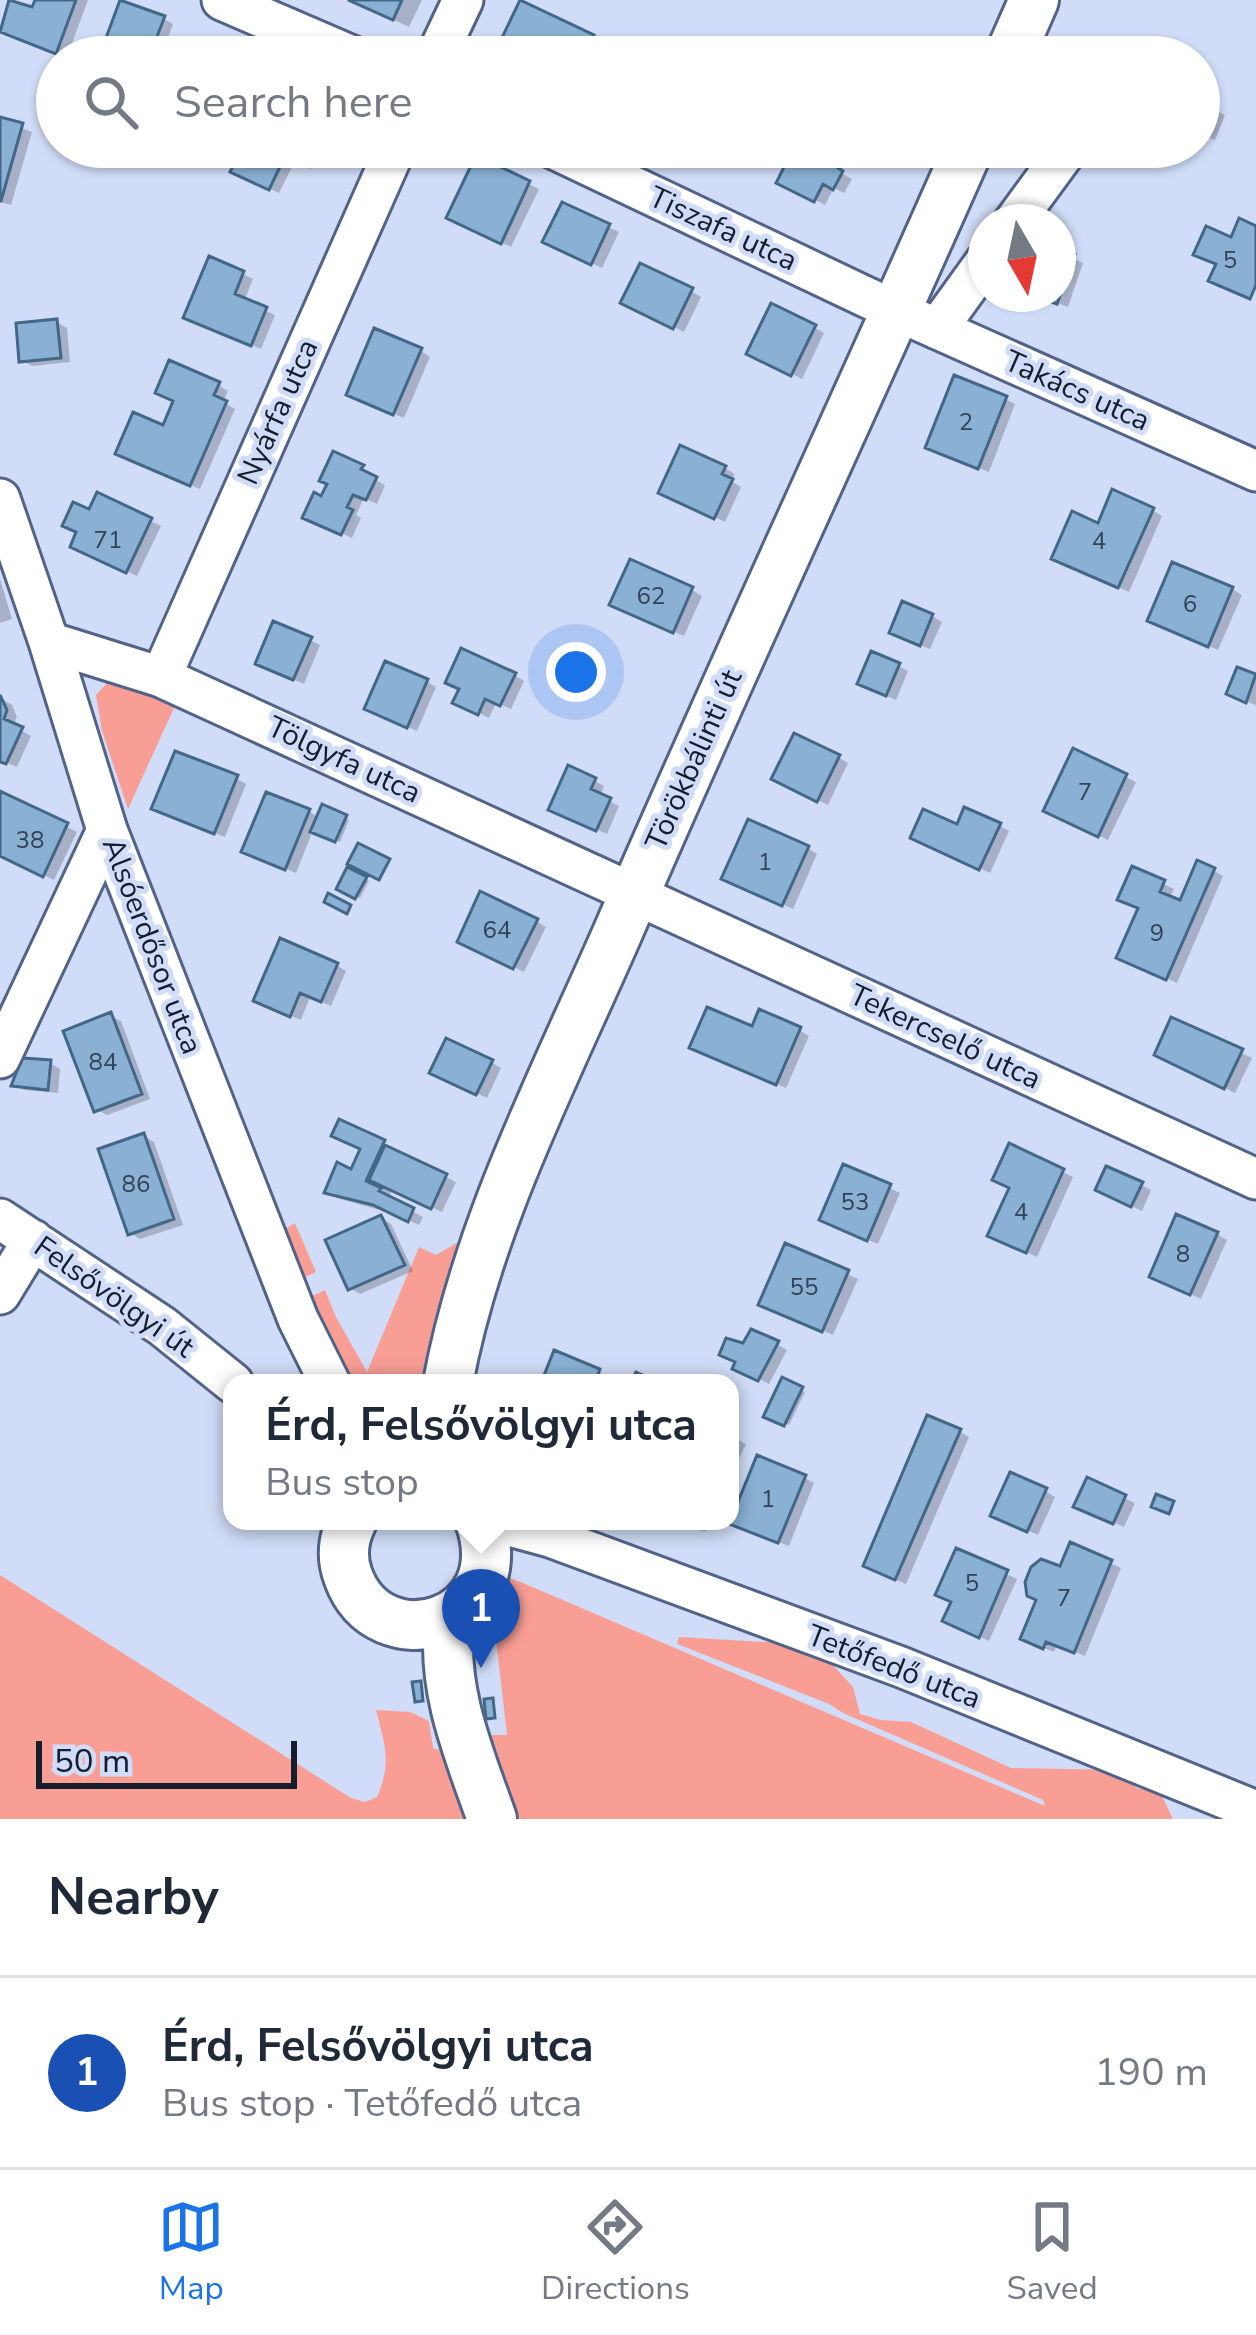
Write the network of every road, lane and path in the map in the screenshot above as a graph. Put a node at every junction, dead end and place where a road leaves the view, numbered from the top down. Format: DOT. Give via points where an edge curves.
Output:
graph roads {
  1 [pos="222,0"];
  2 [pos="463,0"];
  3 [pos="1034,0"];
  4 [pos="305,36"];
  5 [pos="446,36"];
  6 [pos="1018,36"];
  7 [pos="387,168"];
  8 [pos="595,168"];
  9 [pos="963,168"];
  10 [pos="1054,168"];
  11 [pos="1027,204"];
  12 [pos="968,276"];
  13 [pos="917,320"];
  14 [pos="1256,471"];
  15 [pos="0,499"];
  16 [pos="49,642"];
  17 [pos="161,677"];
  18 [pos="107,830"];
  19 [pos="634,894"];
  20 [pos="0,1058"];
  21 [pos="1256,1179"];
  22 [pos="17,1229"];
  23 [pos="0,1294"];
  24 [pos="227,1374"];
  25 [pos="326,1374"];
  26 [pos="450,1374"];
  27 [pos="347,1530"];
  28 [pos="497,1530"];
  29 [pos="432,1621"];
  30 [pos="1256,1811"];
  31 [pos="492,1819"];
  1 -- 4 [label="street"];
  2 -- 5 [label="street"];
  3 -- 6 [label="main road"];
  7 -- 17 [label="street, Nyárfa utca"];
  8 -- 13 [label="street, Tiszafa utca"];
  9 -- 13 [label="main road, Törökbálinti út"];
  10 -- 11 [label="street"];
  12 -- 13 [label="street"];
  13 -- 14 [label="street, Takács utca"];
  13 -- 19 [label="main road, Törökbálinti út"];
  15 -- 16 [label="street, Alsóerdősor utca"];
  16 -- 17 [label="street, Tölgyfa utca"];
  16 -- 18 [label="street, Alsóerdősor utca"];
  17 -- 19 [label="street, Tölgyfa utca"];
  18 -- 20 [label="street"];
  18 -- 25 [label="street, Alsóerdősor utca"];
  19 -- 21 [label="street, Tekercselő utca"];
  19 -- 26 [label="main road, Törökbálinti út" via="503,1195"];
  22 -- 23 [label="street"];
  22 -- 24 [label="street, Felsővölgyi út"];
  27 -- 29 [label="main road" via="353,1590 392,1622"];
  28 -- 29 [label="main road" via="481,1585 468,1603"];
  28 -- 30 [label="street, Tetőfedő utca" via="901,1667"];
  29 -- 31 [label="main road"];
}
